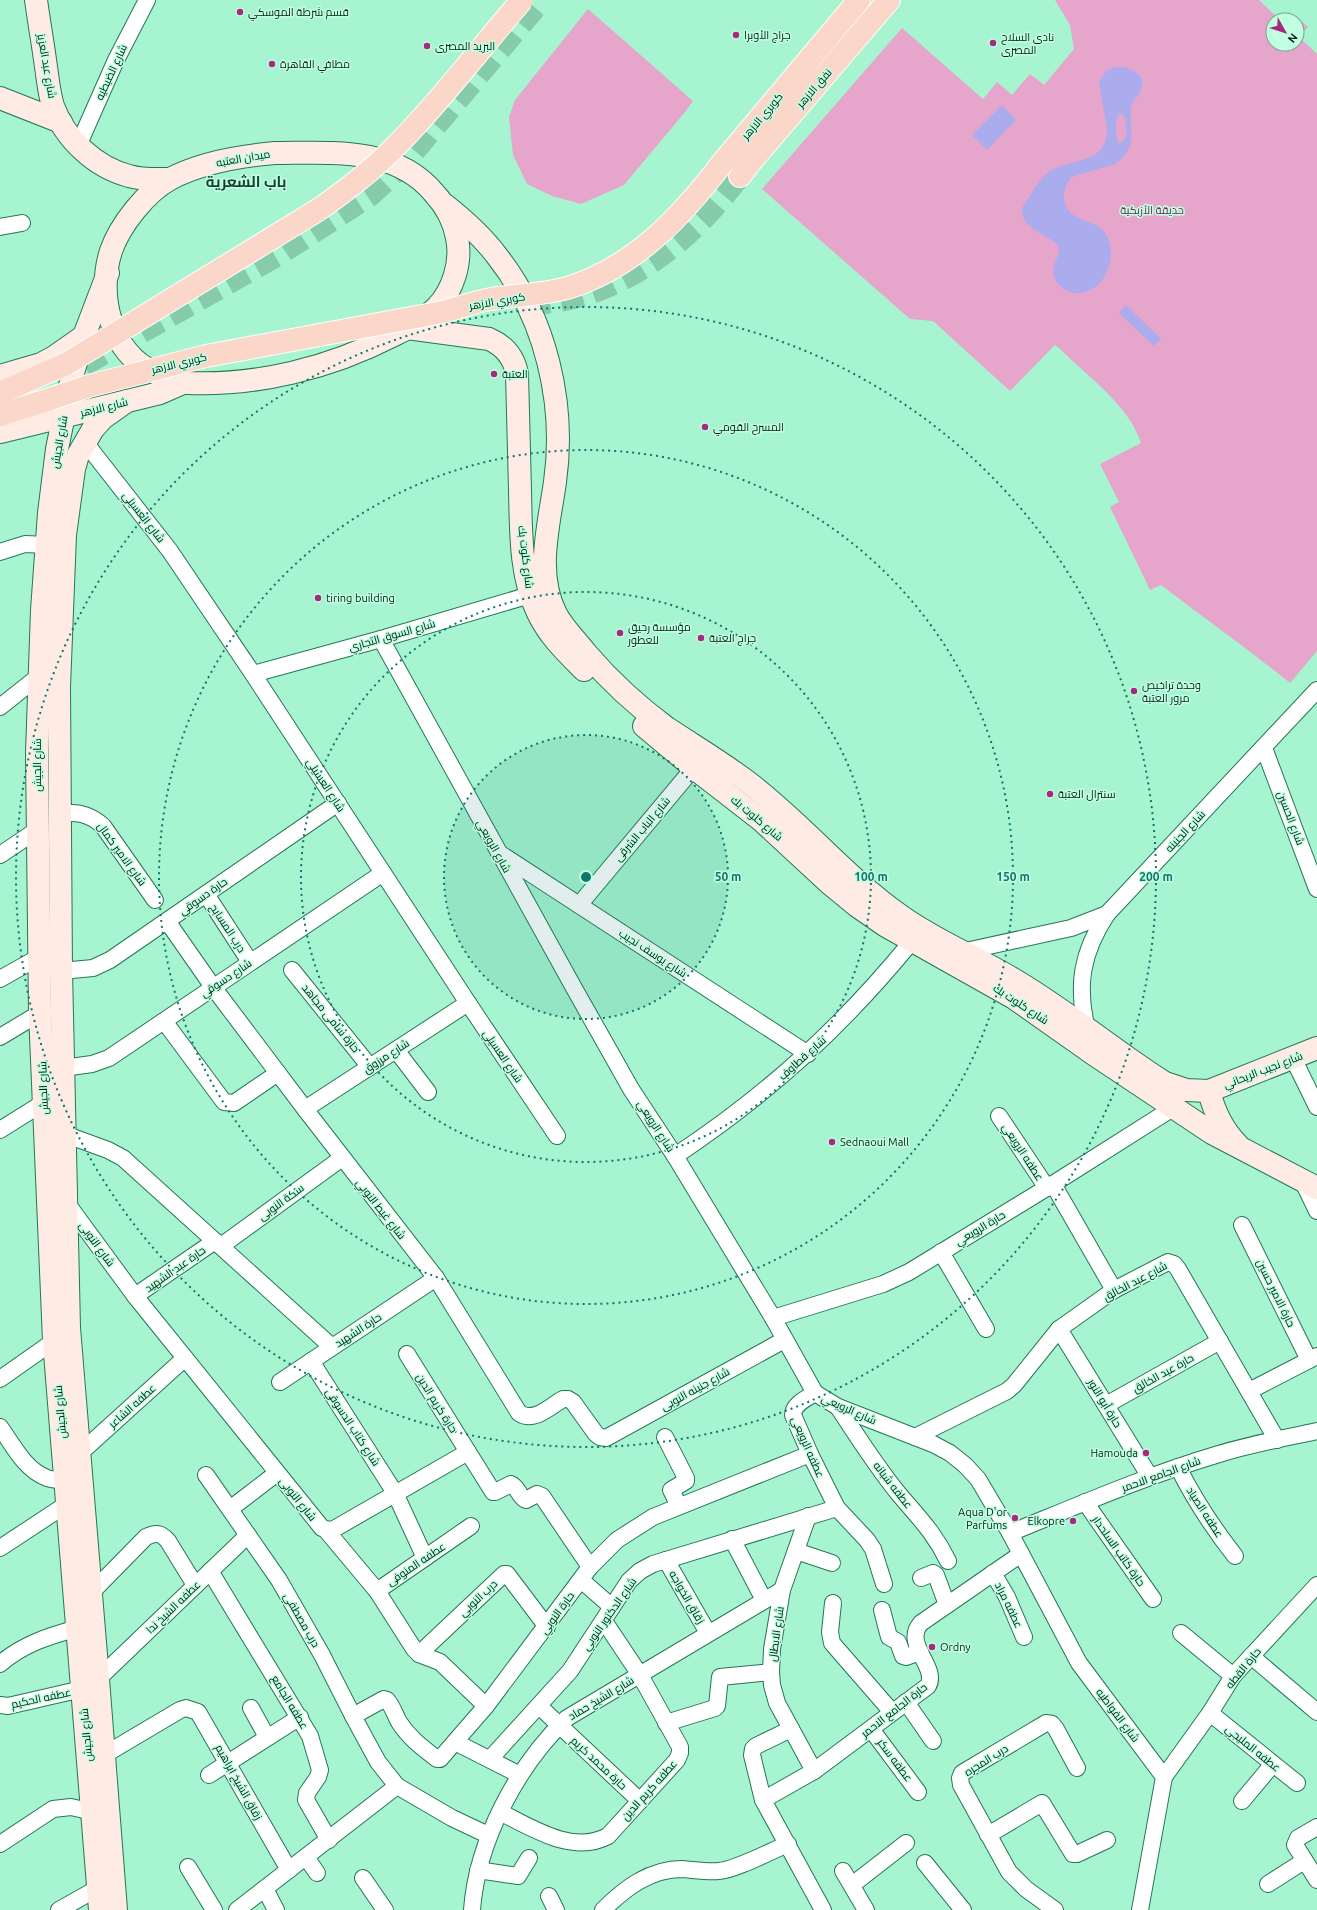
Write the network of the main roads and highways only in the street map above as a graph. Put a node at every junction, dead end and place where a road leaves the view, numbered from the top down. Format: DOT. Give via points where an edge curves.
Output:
graph roads {
  1 [pos="36,0"];
  2 [pos="522,0"];
  3 [pos="859,0"];
  4 [pos="889,0"];
  5 [pos="0,98"];
  6 [pos="61,122"];
  7 [pos="740,176"];
  8 [pos="169,179"];
  9 [pos="444,205"];
  10 [pos="108,274"];
  11 [pos="407,328"];
  12 [pos="84,336"];
  13 [pos="0,376"];
  14 [pos="183,383"];
  15 [pos="0,392"];
  16 [pos="128,401"];
  17 [pos="0,415"];
  18 [pos="63,417"];
  19 [pos="0,432"];
  20 [pos="700,761"];
  21 [pos="958,959"];
  22 [pos="1317,1048"];
  23 [pos="1209,1091"];
  24 [pos="1242,1149"];
  25 [pos="1310,1184"];
  26 [pos="90,1684"];
  27 [pos="100,1910"];
  28 [pos="116,1910"];
  1 -- 6 [label="main road, شارع عبد العزيز" via="49,90"];
  2 -- 15 [label="main road, bridge" via="412,129 344,192 66,364"];
  3 -- 17 [label="main road, كوبري الازهر, bridge" via="688,206 646,247 587,281 546,292 480,301 438,313 206,356 89,386"];
  4 -- 7 [label="main road, نفق الازهر"];
  5 -- 6 [label="main road"];
  6 -- 8 [label="main road, شارع عبد العزيز" via="78,146 110,170 149,180"];
  8 -- 9 [label="main road, ميدان العتبه" via="204,166 254,155 344,152 381,159 413,173 426,182"];
  8 -- 10 [label="main road, ميدان العتبه" via="124,223 112,251"];
  9 -- 11 [label="main road, ميدان العتبه" via="454,223 458,244 454,277 438,306 425,318"];
  9 -- 20 [label="main road, شارع كلوت بك" via="474,229 499,257 525,300 545,349 556,401 558,428 558,454 550,507 545,573 548,593 556,613 564,627 617,685"];
  10 -- 12 [label="main road, شارع الجيش"];
  10 -- 14 [label="main road, ميدان العتبه" via="108,311 122,345 132,359 148,370"];
  11 -- 14 [label="main road, ميدان العتبه" via="348,356 304,369 250,379"];
  11 -- 20 [label="main road, شارع كلوت بك" via="488,339 505,348 518,374 521,530 530,595 538,613 560,646 630,715"];
  12 -- 13 [label="main road" via="41,364"];
  12 -- 18 [label="main road, شارع الجيش"];
  14 -- 16 [label="main road, شارع الازهر" via="160,393"];
  16 -- 18 [label="main road, شارع الازهر"];
  16 -- 26 [label="main road, شارع الجيش" via="103,418 84,441 74,469 65,535 59,687 61,971 69,1328 91,1593"];
  18 -- 19 [label="main road, شارع الازهر"];
  18 -- 26 [label="main road, شارع الجيش" via="52,481 39,676 37,830 40,1013 54,1341 78,1628"];
  20 -- 21 [label="main road, شارع كلوت بك" via="748,782 778,806 873,896 933,937"];
  20 -- 21 [label="main road, شارع كلوت بك" via="829,883 857,906 912,941"];
  21 -- 23 [label="main road, شارع كلوت بك" via="1016,980 1165,1083 1186,1090"];
  21 -- 24 [label="main road, شارع كلوت بك" via="1173,1108"];
  22 -- 23 [label="main road, شارع نجيب الريحاني"];
  23 -- 24 [label="main road" via="1221,1122"];
  24 -- 25 [label="main road, شارع كلوت بك"];
  26 -- 27 [label="main road, شارع الجيش" via="93,1812"];
  26 -- 28 [label="main road, شارع الجيش" via="104,1755"];
}
